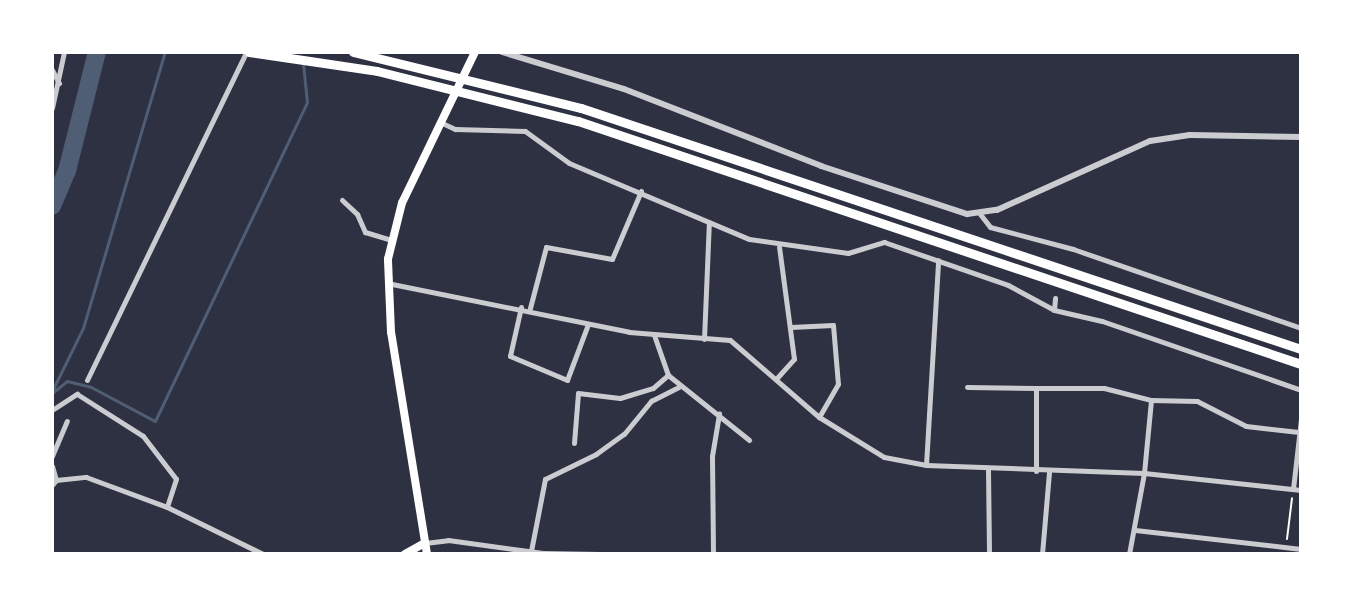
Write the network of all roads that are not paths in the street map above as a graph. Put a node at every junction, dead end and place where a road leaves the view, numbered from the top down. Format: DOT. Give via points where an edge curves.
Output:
graph roads {
  1 [pos="64,52"];
  2 [pos="247,52"];
  3 [pos="353,52"];
  4 [pos="475,52"];
  5 [pos="502,52"];
  6 [pos="52,70"];
  7 [pos="60,84"];
  8 [pos="52,108"];
  9 [pos="439,122"];
  10 [pos="1301,137"];
  11 [pos="641,191"];
  12 [pos="342,200"];
  13 [pos="980,214"];
  14 [pos="709,222"];
  15 [pos="392,240"];
  16 [pos="779,247"];
  17 [pos="938,260"];
  18 [pos="386,283"];
  19 [pos="1055,298"];
  20 [pos="521,307"];
  21 [pos="530,308"];
  22 [pos="1054,310"];
  23 [pos="588,324"];
  24 [pos="791,327"];
  25 [pos="1301,328"];
  26 [pos="654,335"];
  27 [pos="704,339"];
  28 [pos="1301,349"];
  29 [pos="1301,364"];
  30 [pos="668,375"];
  31 [pos="776,379"];
  32 [pos="87,380"];
  33 [pos="679,387"];
  34 [pos="967,387"];
  35 [pos="1036,388"];
  36 [pos="1301,390"];
  37 [pos="1151,400"];
  38 [pos="52,410"];
  39 [pos="719,413"];
  40 [pos="819,417"];
  41 [pos="1301,419"];
  42 [pos="67,421"];
  43 [pos="1299,432"];
  44 [pos="749,440"];
  45 [pos="574,443"];
  46 [pos="52,456"];
  47 [pos="926,465"];
  48 [pos="52,466"];
  49 [pos="988,470"];
  50 [pos="1036,471"];
  51 [pos="1049,472"];
  52 [pos="1144,473"];
  53 [pos="54,482"];
  54 [pos="1293,489"];
  55 [pos="1301,490"];
  56 [pos="167,507"];
  57 [pos="1135,530"];
  58 [pos="425,543"];
  59 [pos="1301,549"];
  60 [pos="531,551"];
  61 [pos="713,552"];
  62 [pos="786,553"];
  63 [pos="263,554"];
  64 [pos="405,554"];
  65 [pos="427,554"];
  66 [pos="600,554"];
  67 [pos="698,554"];
  68 [pos="809,554"];
  69 [pos="989,554"];
  70 [pos="1042,554"];
  71 [pos="1129,554"];
  1 -- 7 [label="street"];
  2 -- 29 [label="highway" via="313,60 578,121"];
  2 -- 32 [label="street"];
  3 -- 28 [label="highway" via="581,108"];
  4 -- 9 [label="main road"];
  5 -- 13 [label="street" via="624,89 903,194"];
  6 -- 7 [label="street"];
  7 -- 8 [label="street"];
  9 -- 11 [label="street" via="455,129 525,131 569,163"];
  9 -- 15 [label="main road" via="402,203"];
  10 -- 13 [label="street" via="1190,135 1150,141"];
  11 -- 14 [label="street"];
  11 -- 21 [label="street" via="612,259 546,247"];
  12 -- 15 [label="street" via="365,232"];
  13 -- 25 [label="street" via="990,227 1073,249"];
  14 -- 16 [label="street"];
  14 -- 27 [label="street"];
  15 -- 18 [label="main road"];
  16 -- 17 [label="street" via="848,253 884,242"];
  16 -- 24 [label="street"];
  17 -- 22 [label="street" via="1008,285"];
  17 -- 47 [label="street"];
  18 -- 20 [label="street"];
  18 -- 58 [label="main road"];
  19 -- 22 [label="street"];
  20 -- 21 [label="street"];
  20 -- 23 [label="street" via="510,356 567,380"];
  21 -- 23 [label="street"];
  22 -- 36 [label="street" via="1102,321"];
  23 -- 26 [label="street"];
  24 -- 31 [label="street" via="794,359"];
  24 -- 40 [label="street" via="833,325 838,384"];
  26 -- 27 [label="street"];
  26 -- 30 [label="street"];
  27 -- 31 [label="street" via="739,343"];
  30 -- 33 [label="street"];
  30 -- 45 [label="street" via="653,388 620,398 578,393"];
  31 -- 40 [label="street"];
  33 -- 39 [label="street"];
  33 -- 60 [label="street" via="651,401 624,434 596,454 545,479"];
  34 -- 35 [label="street"];
  35 -- 37 [label="street" via="1104,388"];
  35 -- 50 [label="street"];
  37 -- 43 [label="street" via="1197,401 1246,426"];
  37 -- 52 [label="street"];
  38 -- 56 [label="street" via="77,394 143,436 176,479"];
  39 -- 44 [label="street"];
  39 -- 61 [label="street" via="712,456"];
  40 -- 47 [label="street" via="884,457"];
  41 -- 43 [label="street"];
  42 -- 46 [label="street"];
  43 -- 54 [label="street"];
  47 -- 49 [label="street"];
  48 -- 53 [label="street"];
  49 -- 50 [label="street"];
  49 -- 69 [label="street"];
  50 -- 51 [label="street"];
  51 -- 52 [label="street"];
  51 -- 70 [label="street"];
  52 -- 54 [label="street"];
  52 -- 57 [label="street"];
  53 -- 56 [label="street" via="86,477"];
  54 -- 55 [label="street"];
  56 -- 63 [label="street"];
  57 -- 59 [label="street"];
  57 -- 71 [label="street"];
  58 -- 60 [label="street" via="448,540"];
  58 -- 64 [label="main road"];
  58 -- 65 [label="main road"];
  60 -- 66 [label="street"];
  61 -- 62 [label="street"];
  61 -- 67 [label="street"];
  62 -- 68 [label="street"];
}
